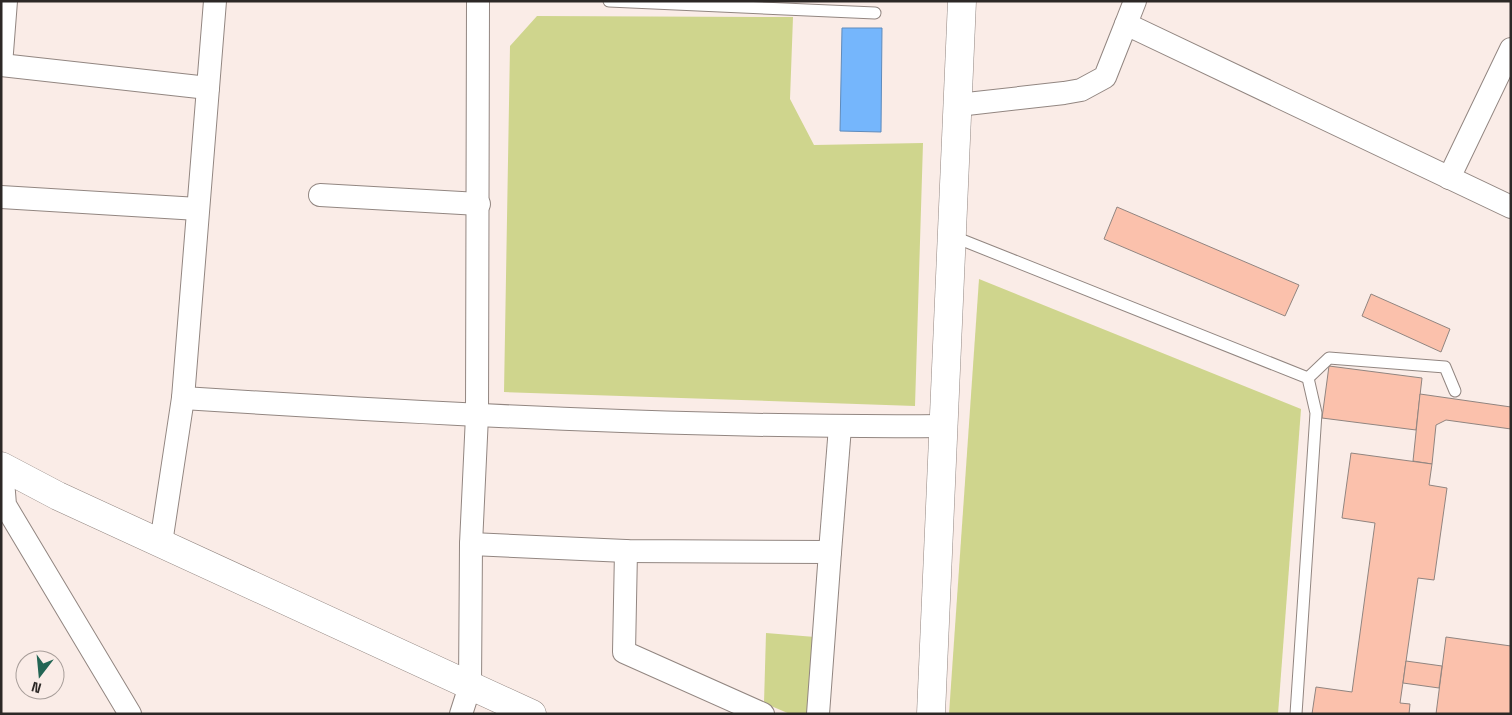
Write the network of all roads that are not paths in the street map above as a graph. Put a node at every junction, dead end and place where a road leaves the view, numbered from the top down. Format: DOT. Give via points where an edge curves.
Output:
graph roads {
  1 [pos="6,1"];
  2 [pos="214,1"];
  3 [pos="478,1"];
  4 [pos="609,1"];
  5 [pos="962,1"];
  6 [pos="1135,1"];
  7 [pos="874,13"];
  8 [pos="1126,24"];
  9 [pos="1511,49"];
  10 [pos="1,65"];
  11 [pos="208,88"];
  12 [pos="958,105"];
  13 [pos="1448,178"];
  14 [pos="320,195"];
  15 [pos="1,197"];
  16 [pos="478,204"];
  17 [pos="1511,207"];
  18 [pos="198,209"];
  19 [pos="952,236"];
  20 [pos="1308,378"];
  21 [pos="1455,391"];
  22 [pos="183,398"];
  23 [pos="477,416"];
  24 [pos="944,426"];
  25 [pos="840,427"];
  26 [pos="2,467"];
  27 [pos="161,543"];
  28 [pos="471,544"];
  29 [pos="626,551"];
  30 [pos="830,552"];
  31 [pos="470,686"];
  32 [pos="130,714"];
  33 [pos="461,714"];
  34 [pos="532,714"];
  35 [pos="763,714"];
  36 [pos="818,714"];
  37 [pos="931,714"];
  38 [pos="1296,714"];
  1 -- 10 [label="street"];
  2 -- 11 [label="street"];
  3 -- 16 [label="street"];
  4 -- 7 [label="lane"];
  5 -- 12 [label="street"];
  6 -- 8 [label="street"];
  8 -- 12 [label="street" via="1105,77 1081,90"];
  8 -- 13 [label="street"];
  9 -- 13 [label="street"];
  10 -- 11 [label="street"];
  11 -- 18 [label="street"];
  12 -- 19 [label="street"];
  13 -- 17 [label="street"];
  14 -- 16 [label="street"];
  15 -- 18 [label="street"];
  16 -- 23 [label="street"];
  18 -- 22 [label="street"];
  19 -- 20 [label="lane"];
  19 -- 24 [label="street"];
  20 -- 21 [label="lane" via="1329,358 1445,367"];
  20 -- 38 [label="lane" via="1316,413"];
  22 -- 23 [label="street"];
  22 -- 27 [label="street"];
  23 -- 25 [label="street"];
  23 -- 28 [label="street"];
  24 -- 25 [label="street"];
  24 -- 37 [label="street"];
  25 -- 30 [label="street"];
  26 -- 27 [label="street"];
  26 -- 32 [label="street" via="5,504"];
  27 -- 31 [label="street"];
  28 -- 29 [label="street"];
  28 -- 31 [label="street"];
  29 -- 30 [label="street"];
  29 -- 35 [label="street" via="624,652"];
  30 -- 36 [label="street"];
  31 -- 33 [label="street"];
  31 -- 34 [label="street"];
}
